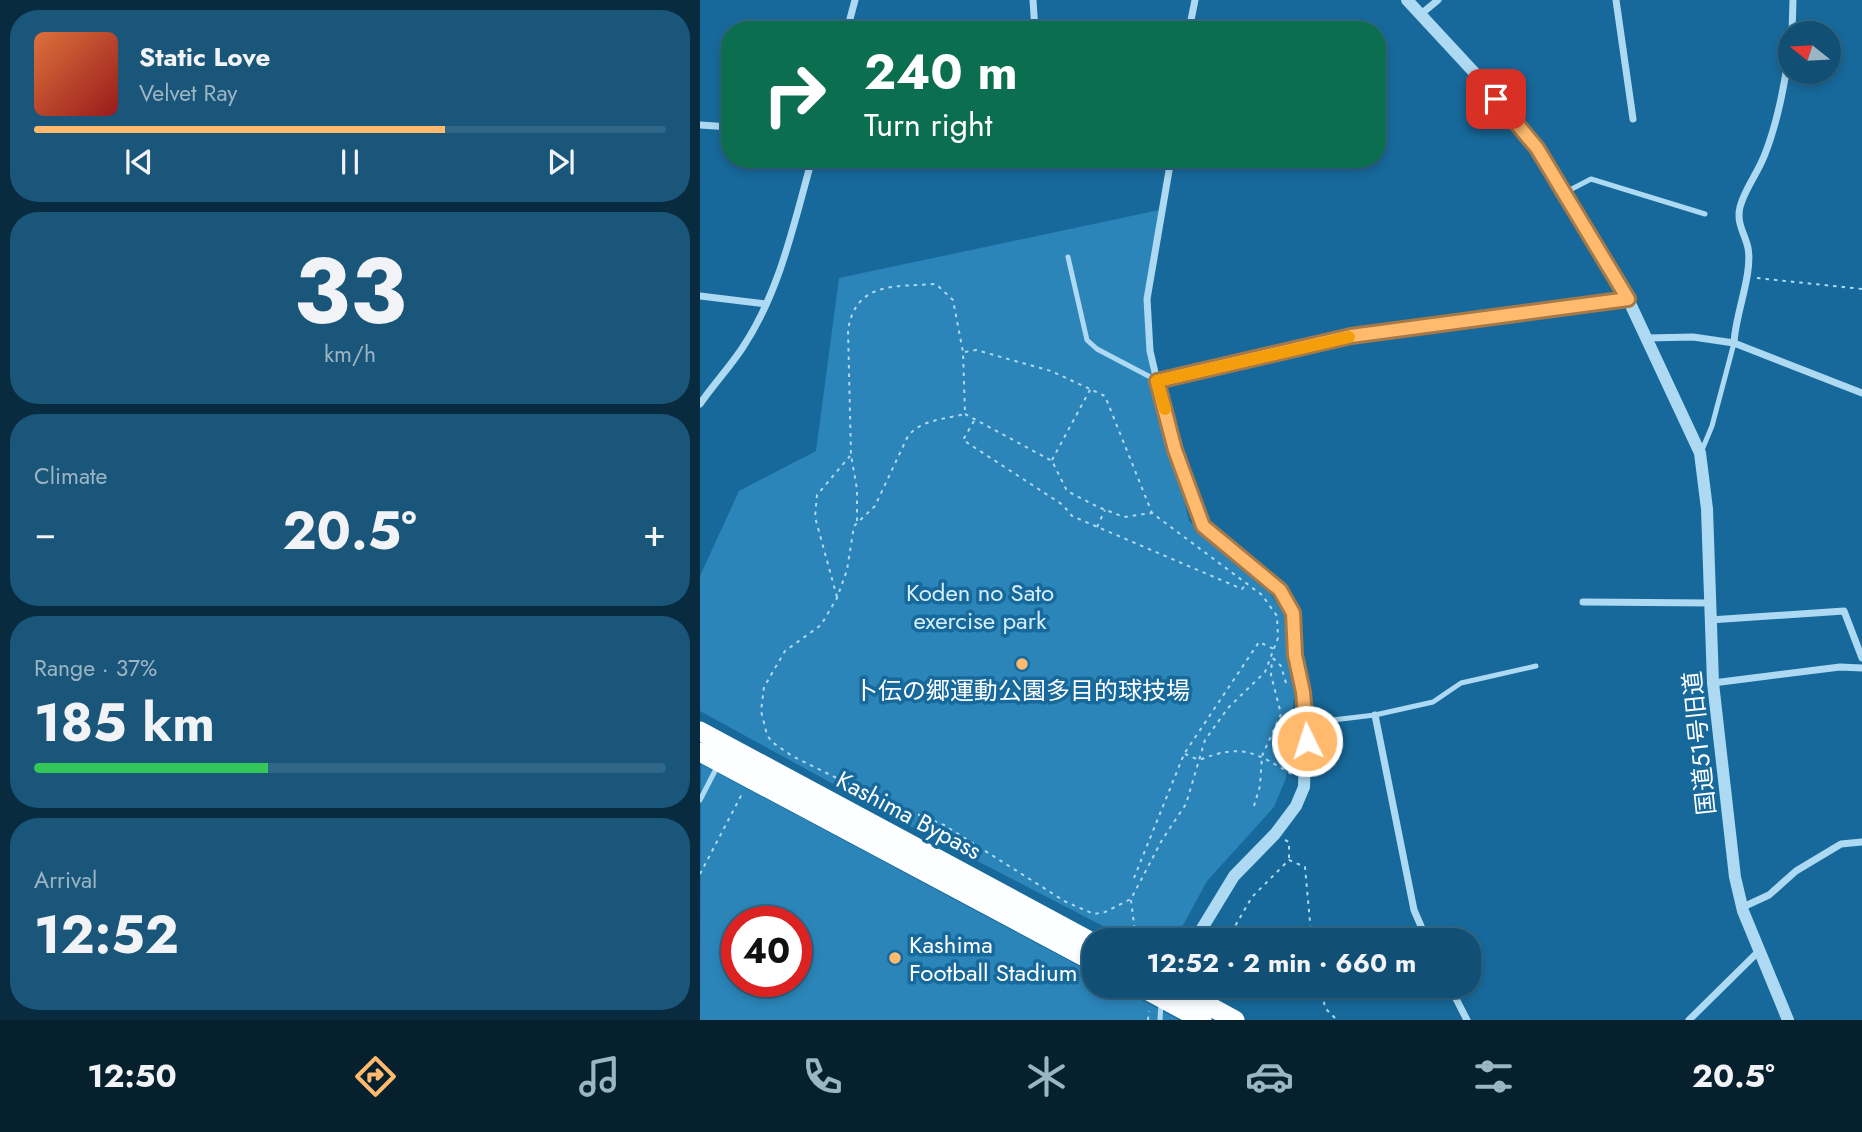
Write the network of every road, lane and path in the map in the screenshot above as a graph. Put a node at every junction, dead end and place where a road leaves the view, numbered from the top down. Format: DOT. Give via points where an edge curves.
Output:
graph roads {
  1 [pos="855,0"];
  2 [pos="1032,0"];
  3 [pos="1195,0"];
  4 [pos="1407,0"];
  5 [pos="1438,0"];
  6 [pos="1616,0"];
  7 [pos="1793,0"];
  8 [pos="1421,14"];
  9 [pos="849,21"];
  10 [pos="1034,21"];
  11 [pos="1191,21"];
  12 [pos="1792,21"];
  13 [pos="1784,84"];
  14 [pos="1633,119"];
  15 [pos="700,125"];
  16 [pos="721,126"];
  17 [pos="810,168"];
  18 [pos="1169,168"];
  19 [pos="1563,194"];
  20 [pos="1705,214"];
  21 [pos="1068,257"];
  22 [pos="1745,277"];
  23 [pos="1862,289"];
  24 [pos="700,296"];
  25 [pos="1628,299"];
  26 [pos="766,304"];
  27 [pos="1647,338"];
  28 [pos="1734,343"];
  29 [pos="962,352"];
  30 [pos="1157,381"];
  31 [pos="1091,388"];
  32 [pos="1862,393"];
  33 [pos="700,404"];
  34 [pos="965,414"];
  35 [pos="975,420"];
  36 [pos="1700,453"];
  37 [pos="851,455"];
  38 [pos="1052,461"];
  39 [pos="1105,510"];
  40 [pos="1152,513"];
  41 [pos="857,521"];
  42 [pos="1097,528"];
  43 [pos="1246,584"];
  44 [pos="837,598"];
  45 [pos="1583,602"];
  46 [pos="1710,603"];
  47 [pos="1710,620"];
  48 [pos="1274,649"];
  49 [pos="1272,657"];
  50 [pos="1862,658"];
  51 [pos="1536,666"];
  52 [pos="1862,668"];
  53 [pos="1713,683"];
  54 [pos="1288,686"];
  55 [pos="1375,715"];
  56 [pos="1306,723"];
  57 [pos="700,731"];
  58 [pos="700,752"];
  59 [pos="1184,754"];
  60 [pos="724,755"];
  61 [pos="1262,756"];
  62 [pos="1199,760"];
  63 [pos="1294,763"];
  64 [pos="743,792"];
  65 [pos="700,800"];
  66 [pos="1254,806"];
  67 [pos="1281,839"];
  68 [pos="1862,842"];
  69 [pos="1289,860"];
  70 [pos="700,874"];
  71 [pos="1134,878"];
  72 [pos="1131,899"];
  73 [pos="1743,907"];
  74 [pos="1135,928"];
  75 [pos="1202,928"];
  76 [pos="1234,928"];
  77 [pos="1311,928"];
  78 [pos="1422,928"];
  79 [pos="1082,937"];
  80 [pos="1759,951"];
  81 [pos="1082,955"];
  82 [pos="1165,998"];
  83 [pos="1176,998"];
  84 [pos="1185,998"];
  85 [pos="1323,998"];
  86 [pos="1456,998"];
  87 [pos="1160,1020"];
  88 [pos="1202,1020"];
  89 [pos="1235,1020"];
  90 [pos="1338,1020"];
  91 [pos="1467,1020"];
  92 [pos="1689,1020"];
  93 [pos="1788,1020"];
  1 -- 9 [label="street"];
  2 -- 10 [label="street"];
  3 -- 11 [label="street"];
  4 -- 8 [label="street, 国道51号旧道"];
  5 -- 8 [label="street"];
  6 -- 14 [label="street"];
  7 -- 12 [label="street"];
  8 -- 19 [label="street, 国道51号旧道" via="1537,148"];
  13 -- 22 [label="street" via="1765,156 1739,209 1738,221 1748,249"];
  15 -- 16 [label="street"];
  17 -- 26 [label="street" via="792,237"];
  18 -- 30 [label="street" via="1147,299"];
  19 -- 20 [label="lane" via="1591,179"];
  19 -- 25 [label="street, 国道51号旧道"];
  21 -- 30 [label="lane" via="1087,340"];
  22 -- 23 [label="path"];
  22 -- 28 [label="street"];
  24 -- 26 [label="street"];
  25 -- 27 [label="street, 国道51号旧道"];
  25 -- 30 [label="street" via="1351,336"];
  26 -- 33 [label="street" via="742,348"];
  27 -- 28 [label="street" via="1693,337"];
  27 -- 36 [label="street, 国道51号旧道"];
  28 -- 32 [label="street"];
  28 -- 36 [label="lane"];
  29 -- 31 [label="path" via="976,350 1051,371"];
  29 -- 34 [label="path"];
  29 -- 37 [label="path" via="953,300 936,284 872,290 860,299 851,310 848,330"];
  30 -- 56 [label="street" via="1175,450 1203,526 1280,590 1293,613"];
  31 -- 38 [label="path"];
  31 -- 40 [label="path" via="1105,396"];
  34 -- 35 [label="path"];
  34 -- 41 [label="path" via="912,430 875,506"];
  35 -- 38 [label="path"];
  35 -- 42 [label="path" via="963,440 1063,505 1072,516"];
  36 -- 46 [label="street, 国道51号旧道"];
  37 -- 41 [label="path"];
  37 -- 44 [label="path" via="817,495 815,517"];
  38 -- 39 [label="path" via="1067,491"];
  39 -- 40 [label="path" via="1124,517"];
  39 -- 42 [label="path"];
  40 -- 43 [label="path"];
  41 -- 44 [label="path"];
  42 -- 43 [label="path" via="1242,589"];
  43 -- 48 [label="path" via="1262,595 1277,616"];
  44 -- 72 [label="path" via="821,625 785,651 764,687 762,721 772,742 874,797 944,825 1080,909 1105,912"];
  45 -- 46 [label="street"];
  46 -- 47 [label="street, 国道51号旧道"];
  47 -- 50 [label="street" via="1844,611"];
  47 -- 53 [label="street, 国道51号旧道"];
  48 -- 49 [label="path"];
  48 -- 59 [label="path" via="1259,642"];
  49 -- 54 [label="path" via="1281,666"];
  49 -- 61 [label="path" via="1271,675 1281,714"];
  49 -- 62 [label="path" via="1265,672 1228,708 1205,740"];
  51 -- 55 [label="lane" via="1461,683 1433,702"];
  52 -- 53 [label="street"];
  53 -- 73 [label="street, 国道51号旧道" via="1732,856"];
  55 -- 56 [label="lane"];
  55 -- 78 [label="street" via="1414,910"];
  56 -- 75 [label="street" via="1304,787 1296,806 1234,876"];
  57 -- 60 [label="highway, Kashima Bypass"];
  58 -- 60 [label="highway, Kashima Bypass"];
  59 -- 62 [label="path"];
  59 -- 71 [label="path"];
  60 -- 65 [label="lane"];
  60 -- 79 [label="highway, Kashima Bypass"];
  60 -- 81 [label="highway, Kashima Bypass"];
  61 -- 62 [label="path" via="1227,749"];
  61 -- 63 [label="path" via="1294,776"];
  61 -- 66 [label="path"];
  62 -- 72 [label="path" via="1186,804"];
  64 -- 70 [label="path"];
  67 -- 69 [label="path" via="1289,842"];
  68 -- 73 [label="street" via="1841,844 1796,871 1769,895"];
  69 -- 76 [label="path" via="1252,897"];
  69 -- 77 [label="path" via="1305,867"];
  72 -- 74 [label="path"];
  73 -- 80 [label="street, 国道51号旧道"];
  80 -- 92 [label="street"];
  80 -- 93 [label="street, 国道51号旧道"];
  82 -- 87 [label="lane"];
  83 -- 88 [label="highway"];
  84 -- 89 [label="highway"];
  85 -- 90 [label="path" via="1325,1008"];
  86 -- 91 [label="street"];
}
